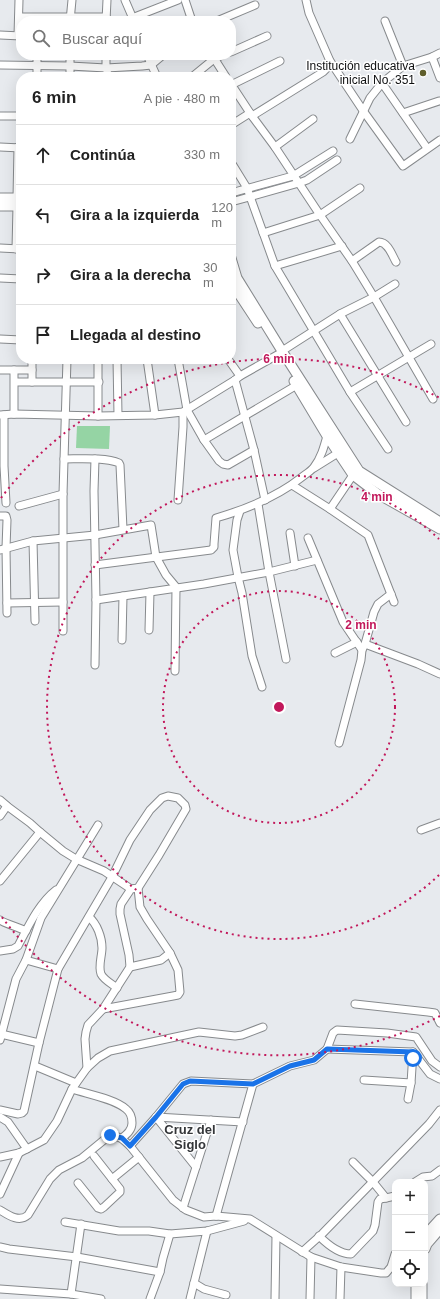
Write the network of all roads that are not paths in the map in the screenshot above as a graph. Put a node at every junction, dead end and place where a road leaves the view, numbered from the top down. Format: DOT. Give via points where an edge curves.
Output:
graph roads {
  1 [pos="19,0"];
  2 [pos="72,0"];
  3 [pos="106,0"];
  4 [pos="125,0"];
  5 [pos="178,0"];
  6 [pos="185,0"];
  7 [pos="306,0"];
  8 [pos="255,5"];
  9 [pos="19,16"];
  10 [pos="70,16"];
  11 [pos="106,16"];
  12 [pos="132,16"];
  13 [pos="140,16"];
  14 [pos="190,16"];
  15 [pos="229,16"];
  16 [pos="385,21"];
  17 [pos="0,35"];
  18 [pos="16,36"];
  19 [pos="267,36"];
  20 [pos="236,50"];
  21 [pos="440,53"];
  22 [pos="432,58"];
  23 [pos="37,60"];
  24 [pos="70,60"];
  25 [pos="106,60"];
  26 [pos="149,60"];
  27 [pos="158,60"];
  28 [pos="210,60"];
  29 [pos="215,60"];
  30 [pos="280,61"];
  31 [pos="330,61"];
  32 [pos="0,65"];
  33 [pos="151,65"];
  34 [pos="37,66"];
  35 [pos="70,66"];
  36 [pos="403,66"];
  37 [pos="37,72"];
  38 [pos="70,72"];
  39 [pos="98,72"];
  40 [pos="107,72"];
  41 [pos="117,72"];
  42 [pos="154,72"];
  43 [pos="197,72"];
  44 [pos="223,72"];
  45 [pos="440,78"];
  46 [pos="236,82"];
  47 [pos="382,83"];
  48 [pos="236,92"];
  49 [pos="440,101"];
  50 [pos="364,112"];
  51 [pos="403,113"];
  52 [pos="251,115"];
  53 [pos="0,116"];
  54 [pos="16,116"];
  55 [pos="312,119"];
  56 [pos="236,122"];
  57 [pos="350,139"];
  58 [pos="440,140"];
  59 [pos="0,147"];
  60 [pos="275,147"];
  61 [pos="16,148"];
  62 [pos="427,148"];
  63 [pos="333,151"];
  64 [pos="337,160"];
  65 [pos="236,170"];
  66 [pos="294,176"];
  67 [pos="299,183"];
  68 [pos="247,188"];
  69 [pos="360,188"];
  70 [pos="236,191"];
  71 [pos="250,197"];
  72 [pos="0,198"];
  73 [pos="16,201"];
  74 [pos="236,201"];
  75 [pos="16,203"];
  76 [pos="0,206"];
  77 [pos="320,215"];
  78 [pos="263,233"];
  79 [pos="342,246"];
  80 [pos="0,248"];
  81 [pos="16,249"];
  82 [pos="352,261"];
  83 [pos="396,262"];
  84 [pos="275,266"];
  85 [pos="236,275"];
  86 [pos="0,278"];
  87 [pos="16,279"];
  88 [pos="395,284"];
  89 [pos="236,289"];
  90 [pos="374,297"];
  91 [pos="340,314"];
  92 [pos="313,331"];
  93 [pos="0,339"];
  94 [pos="16,340"];
  95 [pos="431,344"];
  96 [pos="280,352"];
  97 [pos="409,358"];
  98 [pos="32,364"];
  99 [pos="67,364"];
  100 [pos="98,364"];
  101 [pos="117,364"];
  102 [pos="148,364"];
  103 [pos="179,364"];
  104 [pos="231,364"];
  105 [pos="0,370"];
  106 [pos="14,370"];
  107 [pos="32,370"];
  108 [pos="379,376"];
  109 [pos="238,378"];
  110 [pos="14,382"];
  111 [pos="32,382"];
  112 [pos="67,382"];
  113 [pos="99,382"];
  114 [pos="297,385"];
  115 [pos="350,392"];
  116 [pos="433,399"];
  117 [pos="185,411"];
  118 [pos="2,414"];
  119 [pos="14,414"];
  120 [pos="66,415"];
  121 [pos="118,415"];
  122 [pos="156,415"];
  123 [pos="98,416"];
  124 [pos="245,416"];
  125 [pos="406,422"];
  126 [pos="327,436"];
  127 [pos="204,440"];
  128 [pos="388,449"];
  129 [pos="254,450"];
  130 [pos="338,454"];
  131 [pos="64,459"];
  132 [pos="95,459"];
  133 [pos="314,468"];
  134 [pos="353,475"];
  135 [pos="292,485"];
  136 [pos="63,494"];
  137 [pos="178,500"];
  138 [pos="265,500"];
  139 [pos="6,503"];
  140 [pos="258,504"];
  141 [pos="19,506"];
  142 [pos="330,509"];
  143 [pos="240,511"];
  144 [pos="0,516"];
  145 [pos="440,522"];
  146 [pos="123,529"];
  147 [pos="440,529"];
  148 [pos="290,533"];
  149 [pos="95,535"];
  150 [pos="63,538"];
  151 [pos="308,538"];
  152 [pos="33,542"];
  153 [pos="3,549"];
  154 [pos="156,557"];
  155 [pos="317,560"];
  156 [pos="95,565"];
  157 [pos="295,566"];
  158 [pos="269,572"];
  159 [pos="238,577"];
  160 [pos="176,587"];
  161 [pos="150,592"];
  162 [pos="391,594"];
  163 [pos="123,596"];
  164 [pos="96,600"];
  165 [pos="63,602"];
  166 [pos="394,602"];
  167 [pos="7,603"];
  168 [pos="35,603"];
  169 [pos="7,613"];
  170 [pos="35,621"];
  171 [pos="149,630"];
  172 [pos="63,631"];
  173 [pos="122,640"];
  174 [pos="357,642"];
  175 [pos="364,647"];
  176 [pos="336,653"];
  177 [pos="286,659"];
  178 [pos="95,665"];
  179 [pos="175,671"];
  180 [pos="440,674"];
  181 [pos="262,687"];
  182 [pos="339,743"];
  183 [pos="0,800"];
  184 [pos="7,806"];
  185 [pos="0,816"];
  186 [pos="440,823"];
  187 [pos="98,825"];
  188 [pos="421,830"];
  189 [pos="40,832"];
  190 [pos="76,859"];
  191 [pos="112,877"];
  192 [pos="0,881"];
  193 [pos="59,888"];
  194 [pos="134,888"];
  195 [pos="89,917"];
  196 [pos="0,920"];
  197 [pos="26,930"];
  198 [pos="0,951"];
  199 [pos="170,953"];
  200 [pos="26,960"];
  201 [pos="130,967"];
  202 [pos="58,969"];
  203 [pos="118,988"];
  204 [pos="355,1004"];
  205 [pos="103,1009"];
  206 [pos="440,1023"];
  207 [pos="263,1027"];
  208 [pos="1,1037"];
  209 [pos="40,1043"];
  210 [pos="327,1049"];
  211 [pos="413,1052"];
  212 [pos="35,1066"];
  213 [pos="440,1067"];
  214 [pos="87,1068"];
  215 [pos="364,1080"];
  216 [pos="440,1080"];
  217 [pos="253,1084"];
  218 [pos="411,1084"];
  219 [pos="74,1086"];
  220 [pos="408,1100"];
  221 [pos="0,1110"];
  222 [pos="440,1110"];
  223 [pos="0,1117"];
  224 [pos="156,1117"];
  225 [pos="211,1120"];
  226 [pos="243,1122"];
  227 [pos="122,1138"];
  228 [pos="130,1146"];
  229 [pos="27,1149"];
  230 [pos="19,1153"];
  231 [pos="94,1156"];
  232 [pos="0,1157"];
  233 [pos="139,1157"];
  234 [pos="354,1162"];
  235 [pos="196,1167"];
  236 [pos="440,1170"];
  237 [pos="112,1179"];
  238 [pos="420,1179"];
  239 [pos="373,1182"];
  240 [pos="78,1183"];
  241 [pos="0,1194"];
  242 [pos="392,1197"];
  243 [pos="386,1198"];
  244 [pos="183,1208"];
  245 [pos="0,1210"];
  246 [pos="216,1216"];
  247 [pos="250,1219"];
  248 [pos="440,1219"];
  249 [pos="65,1222"];
  250 [pos="81,1224"];
  251 [pos="440,1229"];
  252 [pos="207,1231"];
  253 [pos="428,1231"];
  254 [pos="170,1234"];
  255 [pos="276,1236"];
  256 [pos="319,1236"];
  257 [pos="428,1243"];
  258 [pos="0,1247"];
  259 [pos="302,1252"];
  260 [pos="77,1257"];
  261 [pos="311,1258"];
  262 [pos="392,1264"];
  263 [pos="341,1267"];
  264 [pos="160,1272"];
  265 [pos="194,1283"];
  266 [pos="416,1287"];
  267 [pos="422,1287"];
  268 [pos="0,1289"];
  269 [pos="71,1294"];
  270 [pos="226,1295"];
  271 [pos="101,1299"];
  272 [pos="150,1299"];
  273 [pos="190,1299"];
  274 [pos="275,1299"];
  275 [pos="310,1299"];
  276 [pos="340,1299"];
  277 [pos="416,1299"];
  278 [pos="422,1299"];
  1 -- 9 [label="street"];
  2 -- 10 [label="street"];
  3 -- 11 [label="street"];
  4 -- 12 [label="street"];
  5 -- 13 [label="street"];
  6 -- 14 [label="street"];
  7 -- 31 [label="street"];
  8 -- 15 [label="street"];
  16 -- 36 [label="street"];
  17 -- 18 [label="street"];
  19 -- 20 [label="street"];
  21 -- 22 [label="street"];
  22 -- 36 [label="street"];
  22 -- 45 [label="street"];
  23 -- 34 [label="street"];
  24 -- 35 [label="street"];
  25 -- 40 [label="street"];
  26 -- 33 [label="street"];
  27 -- 33 [label="street"];
  28 -- 43 [label="street"];
  29 -- 44 [label="street"];
  30 -- 46 [label="street"];
  31 -- 50 [label="street"];
  31 -- 52 [label="street" via="323,72"];
  32 -- 34 [label="street"];
  33 -- 41 [label="street"];
  33 -- 42 [label="street"];
  34 -- 35 [label="street"];
  34 -- 37 [label="street"];
  35 -- 38 [label="street"];
  35 -- 39 [label="street"];
  36 -- 47 [label="street"];
  47 -- 50 [label="street" via="370,98"];
  47 -- 51 [label="street"];
  48 -- 52 [label="street"];
  49 -- 51 [label="street"];
  50 -- 57 [label="street"];
  50 -- 62 [label="street" via="403,166"];
  51 -- 62 [label="street"];
  52 -- 56 [label="street"];
  52 -- 60 [label="street"];
  53 -- 54 [label="street"];
  55 -- 60 [label="street"];
  58 -- 62 [label="street"];
  59 -- 61 [label="street"];
  60 -- 66 [label="street"];
  63 -- 66 [label="street"];
  64 -- 67 [label="street"];
  65 -- 68 [label="street"];
  66 -- 67 [label="street"];
  66 -- 68 [label="street"];
  67 -- 71 [label="street"];
  67 -- 77 [label="street"];
  68 -- 70 [label="street"];
  68 -- 71 [label="street"];
  69 -- 77 [label="street"];
  71 -- 74 [label="street"];
  71 -- 78 [label="street"];
  72 -- 73 [label="main road"];
  75 -- 76 [label="main road"];
  77 -- 78 [label="street"];
  77 -- 79 [label="street"];
  78 -- 84 [label="street"];
  79 -- 82 [label="street"];
  79 -- 84 [label="street"];
  80 -- 81 [label="street"];
  82 -- 83 [label="street" via="382,242"];
  82 -- 90 [label="street"];
  84 -- 92 [label="street"];
  85 -- 96 [label="main road"];
  86 -- 87 [label="street"];
  88 -- 90 [label="street"];
  89 -- 96 [label="main road"];
  90 -- 91 [label="street"];
  90 -- 97 [label="street"];
  91 -- 92 [label="street"];
  91 -- 108 [label="street"];
  92 -- 96 [label="street"];
  92 -- 115 [label="street"];
  93 -- 94 [label="street"];
  95 -- 97 [label="street"];
  96 -- 109 [label="street"];
  96 -- 114 [label="main road"];
  96 -- 145 [label="main road" via="359,471"];
  97 -- 108 [label="street"];
  97 -- 116 [label="street"];
  98 -- 107 [label="street"];
  99 -- 112 [label="street"];
  100 -- 113 [label="street"];
  101 -- 121 [label="street"];
  102 -- 122 [label="street"];
  103 -- 117 [label="street"];
  104 -- 109 [label="street"];
  105 -- 106 [label="street"];
  106 -- 107 [label="street"];
  106 -- 110 [label="street"];
  107 -- 111 [label="street"];
  108 -- 115 [label="street"];
  108 -- 125 [label="street"];
  109 -- 117 [label="street"];
  109 -- 124 [label="street"];
  110 -- 111 [label="street"];
  110 -- 119 [label="street"];
  111 -- 112 [label="street"];
  112 -- 113 [label="street"];
  112 -- 120 [label="street"];
  113 -- 123 [label="street"];
  114 -- 124 [label="street"];
  114 -- 126 [label="main road"];
  115 -- 128 [label="street"];
  117 -- 122 [label="street"];
  117 -- 127 [label="street"];
  117 -- 137 [label="street"];
  118 -- 119 [label="street"];
  118 -- 139 [label="street"];
  119 -- 120 [label="street"];
  120 -- 123 [label="street"];
  120 -- 131 [label="street"];
  121 -- 122 [label="street"];
  121 -- 123 [label="street"];
  124 -- 127 [label="street"];
  124 -- 129 [label="street"];
  126 -- 130 [label="main road"];
  126 -- 133 [label="street"];
  127 -- 129 [label="street" via="219,461 226,465"];
  129 -- 138 [label="street"];
  130 -- 133 [label="street"];
  130 -- 134 [label="main road"];
  131 -- 132 [label="street"];
  131 -- 136 [label="street"];
  132 -- 146 [label="street" via="117,462 120,465"];
  132 -- 149 [label="street"];
  133 -- 135 [label="street"];
  134 -- 142 [label="street"];
  134 -- 147 [label="main road" via="378,494"];
  135 -- 138 [label="street"];
  135 -- 142 [label="street"];
  136 -- 141 [label="street"];
  136 -- 150 [label="street"];
  138 -- 140 [label="street"];
  140 -- 143 [label="street"];
  140 -- 158 [label="street"];
  142 -- 162 [label="street" via="368,535"];
  143 -- 154 [label="street" via="216,518 214,547 211,550"];
  143 -- 159 [label="street" via="233,550"];
  144 -- 153 [label="street" via="7,517"];
  146 -- 149 [label="street"];
  146 -- 154 [label="street" via="151,525"];
  148 -- 157 [label="street"];
  149 -- 150 [label="street"];
  149 -- 156 [label="street"];
  150 -- 152 [label="street"];
  150 -- 165 [label="street"];
  151 -- 155 [label="street"];
  152 -- 153 [label="street"];
  152 -- 168 [label="street"];
  153 -- 167 [label="street"];
  154 -- 156 [label="street"];
  154 -- 160 [label="street"];
  155 -- 157 [label="street"];
  155 -- 174 [label="street" via="344,622"];
  156 -- 164 [label="street"];
  157 -- 158 [label="street"];
  158 -- 159 [label="street"];
  158 -- 177 [label="street"];
  159 -- 160 [label="street"];
  159 -- 181 [label="street" via="252,656"];
  160 -- 161 [label="street"];
  160 -- 179 [label="street"];
  161 -- 163 [label="street"];
  161 -- 171 [label="street"];
  162 -- 166 [label="street"];
  162 -- 175 [label="street" via="378,604"];
  163 -- 164 [label="street"];
  163 -- 173 [label="street"];
  164 -- 178 [label="street"];
  165 -- 168 [label="street"];
  165 -- 172 [label="street"];
  167 -- 168 [label="street"];
  167 -- 169 [label="street"];
  168 -- 170 [label="street"];
  174 -- 175 [label="street"];
  174 -- 176 [label="street"];
  175 -- 180 [label="street" via="418,664"];
  175 -- 182 [label="street"];
  183 -- 184 [label="street"];
  184 -- 185 [label="street"];
  184 -- 189 [label="street"];
  186 -- 188 [label="street"];
  187 -- 190 [label="street"];
  189 -- 190 [label="street"];
  189 -- 192 [label="street"];
  190 -- 191 [label="street"];
  190 -- 193 [label="street"];
  191 -- 194 [label="street"];
  191 -- 194 [label="street" via="130,840 150,810 162,798 178,798 186,809 159,855"];
  191 -- 195 [label="street"];
  193 -- 197 [label="street" via="50,895"];
  193 -- 200 [label="street" via="41,918"];
  194 -- 199 [label="street" via="140,907"];
  194 -- 201 [label="street" via="120,909"];
  195 -- 202 [label="street"];
  195 -- 203 [label="street" via="96,925 102,947 101,973 105,980"];
  196 -- 197 [label="street"];
  197 -- 198 [label="street" via="18,946 13,950"];
  199 -- 201 [label="street" via="161,960"];
  199 -- 205 [label="street" via="178,970 181,989 178,995"];
  200 -- 202 [label="street"];
  200 -- 208 [label="street" via="16,979"];
  201 -- 203 [label="street"];
  202 -- 209 [label="street"];
  203 -- 205 [label="street"];
  204 -- 206 [label="street" via="435,1013"];
  205 -- 214 [label="street" via="86,1032"];
  207 -- 214 [label="street" via="235,1036 199,1032 110,1051"];
  208 -- 209 [label="street"];
  209 -- 212 [label="street"];
  210 -- 211 [label="street"];
  210 -- 213 [label="street" via="333,1033 337,1030 413,1036 419,1039 432,1061"];
  210 -- 217 [label="street" via="314,1060 290,1066"];
  211 -- 216 [label="street" via="430,1074"];
  211 -- 218 [label="street"];
  212 -- 219 [label="street"];
  212 -- 221 [label="street" via="22,1113"];
  214 -- 219 [label="street"];
  215 -- 218 [label="street"];
  217 -- 224 [label="street" via="186,1082"];
  217 -- 226 [label="street"];
  218 -- 220 [label="street"];
  219 -- 227 [label="street" via="126,1109 131,1115 131,1129"];
  219 -- 229 [label="street" via="57,1121 44,1140"];
  222 -- 239 [label="street"];
  223 -- 229 [label="street" via="8,1122"];
  224 -- 225 [label="street"];
  224 -- 228 [label="street"];
  224 -- 235 [label="street"];
  225 -- 226 [label="street"];
  225 -- 235 [label="street"];
  226 -- 246 [label="street"];
  227 -- 228 [label="street"];
  227 -- 245 [label="street" via="110,1135 82,1158 59,1170 50,1179 25,1218 10,1216"];
  228 -- 233 [label="street"];
  229 -- 230 [label="street"];
  230 -- 232 [label="street"];
  230 -- 241 [label="street"];
  231 -- 237 [label="street"];
  233 -- 237 [label="street"];
  233 -- 244 [label="street" via="173,1200"];
  234 -- 239 [label="street"];
  235 -- 244 [label="street"];
  236 -- 238 [label="street" via="432,1176"];
  237 -- 240 [label="street" via="120,1191 101,1208 98,1208"];
  239 -- 243 [label="street"];
  239 -- 256 [label="street"];
  242 -- 243 [label="street"];
  243 -- 256 [label="street" via="378,1202 373,1231 352,1254 335,1249"];
  244 -- 246 [label="street" via="204,1217"];
  246 -- 247 [label="street"];
  247 -- 252 [label="street"];
  247 -- 255 [label="street"];
  248 -- 253 [label="main road"];
  249 -- 250 [label="street"];
  250 -- 254 [label="street" via="119,1231"];
  250 -- 260 [label="street"];
  251 -- 257 [label="main road"];
  252 -- 254 [label="street"];
  252 -- 265 [label="street"];
  254 -- 264 [label="street"];
  255 -- 259 [label="street"];
  255 -- 274 [label="street"];
  256 -- 259 [label="street"];
  258 -- 260 [label="street"];
  259 -- 261 [label="street"];
  260 -- 264 [label="street"];
  260 -- 269 [label="street"];
  261 -- 263 [label="street"];
  261 -- 275 [label="street"];
  262 -- 263 [label="street" via="386,1273"];
  263 -- 276 [label="street"];
  264 -- 272 [label="street"];
  265 -- 270 [label="street" via="204,1289"];
  265 -- 273 [label="street"];
  266 -- 277 [label="main road"];
  267 -- 278 [label="main road"];
  268 -- 269 [label="street"];
  269 -- 271 [label="street"];
}
